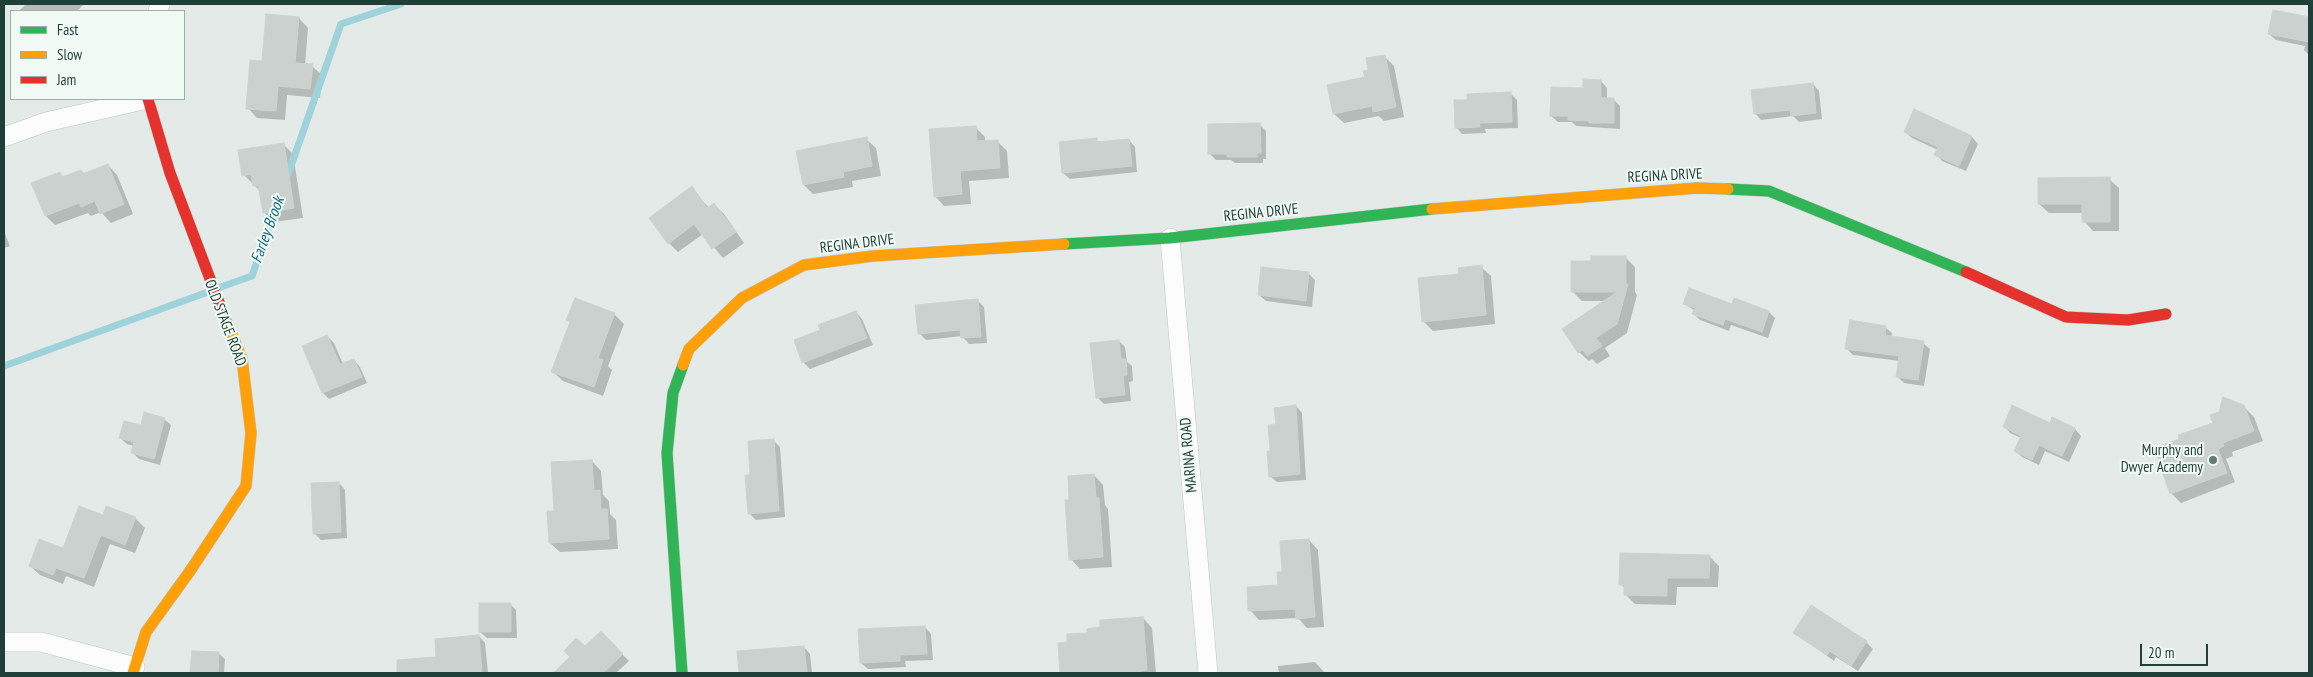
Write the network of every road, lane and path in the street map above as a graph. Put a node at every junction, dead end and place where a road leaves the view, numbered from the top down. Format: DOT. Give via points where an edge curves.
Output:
graph roads {
  1 [pos="143,100"];
  2 [pos="147,100"];
  3 [pos="4,137"];
  4 [pos="1170,238"];
  5 [pos="2166,314"];
  6 [pos="4,642"];
  7 [pos="134,670"];
  8 [pos="682,673"];
  9 [pos="1208,673"];
  1 -- 3 [label="street" via="46,122"];
  2 -- 7 [label="street, OLD STAGE ROAD" via="204,266 242,359 251,433 246,486 146,632"];
  4 -- 5 [label="street, REGINA DRIVE" via="1453,207 1696,188 1769,191 1983,279 2066,317 2128,320"];
  4 -- 8 [label="street, REGINA DRIVE" via="873,256 804,265 742,298 689,349 673,393 667,453"];
  4 -- 9 [label="street, MARINA ROAD"];
  6 -- 7 [label="street" via="41,642"];
}
